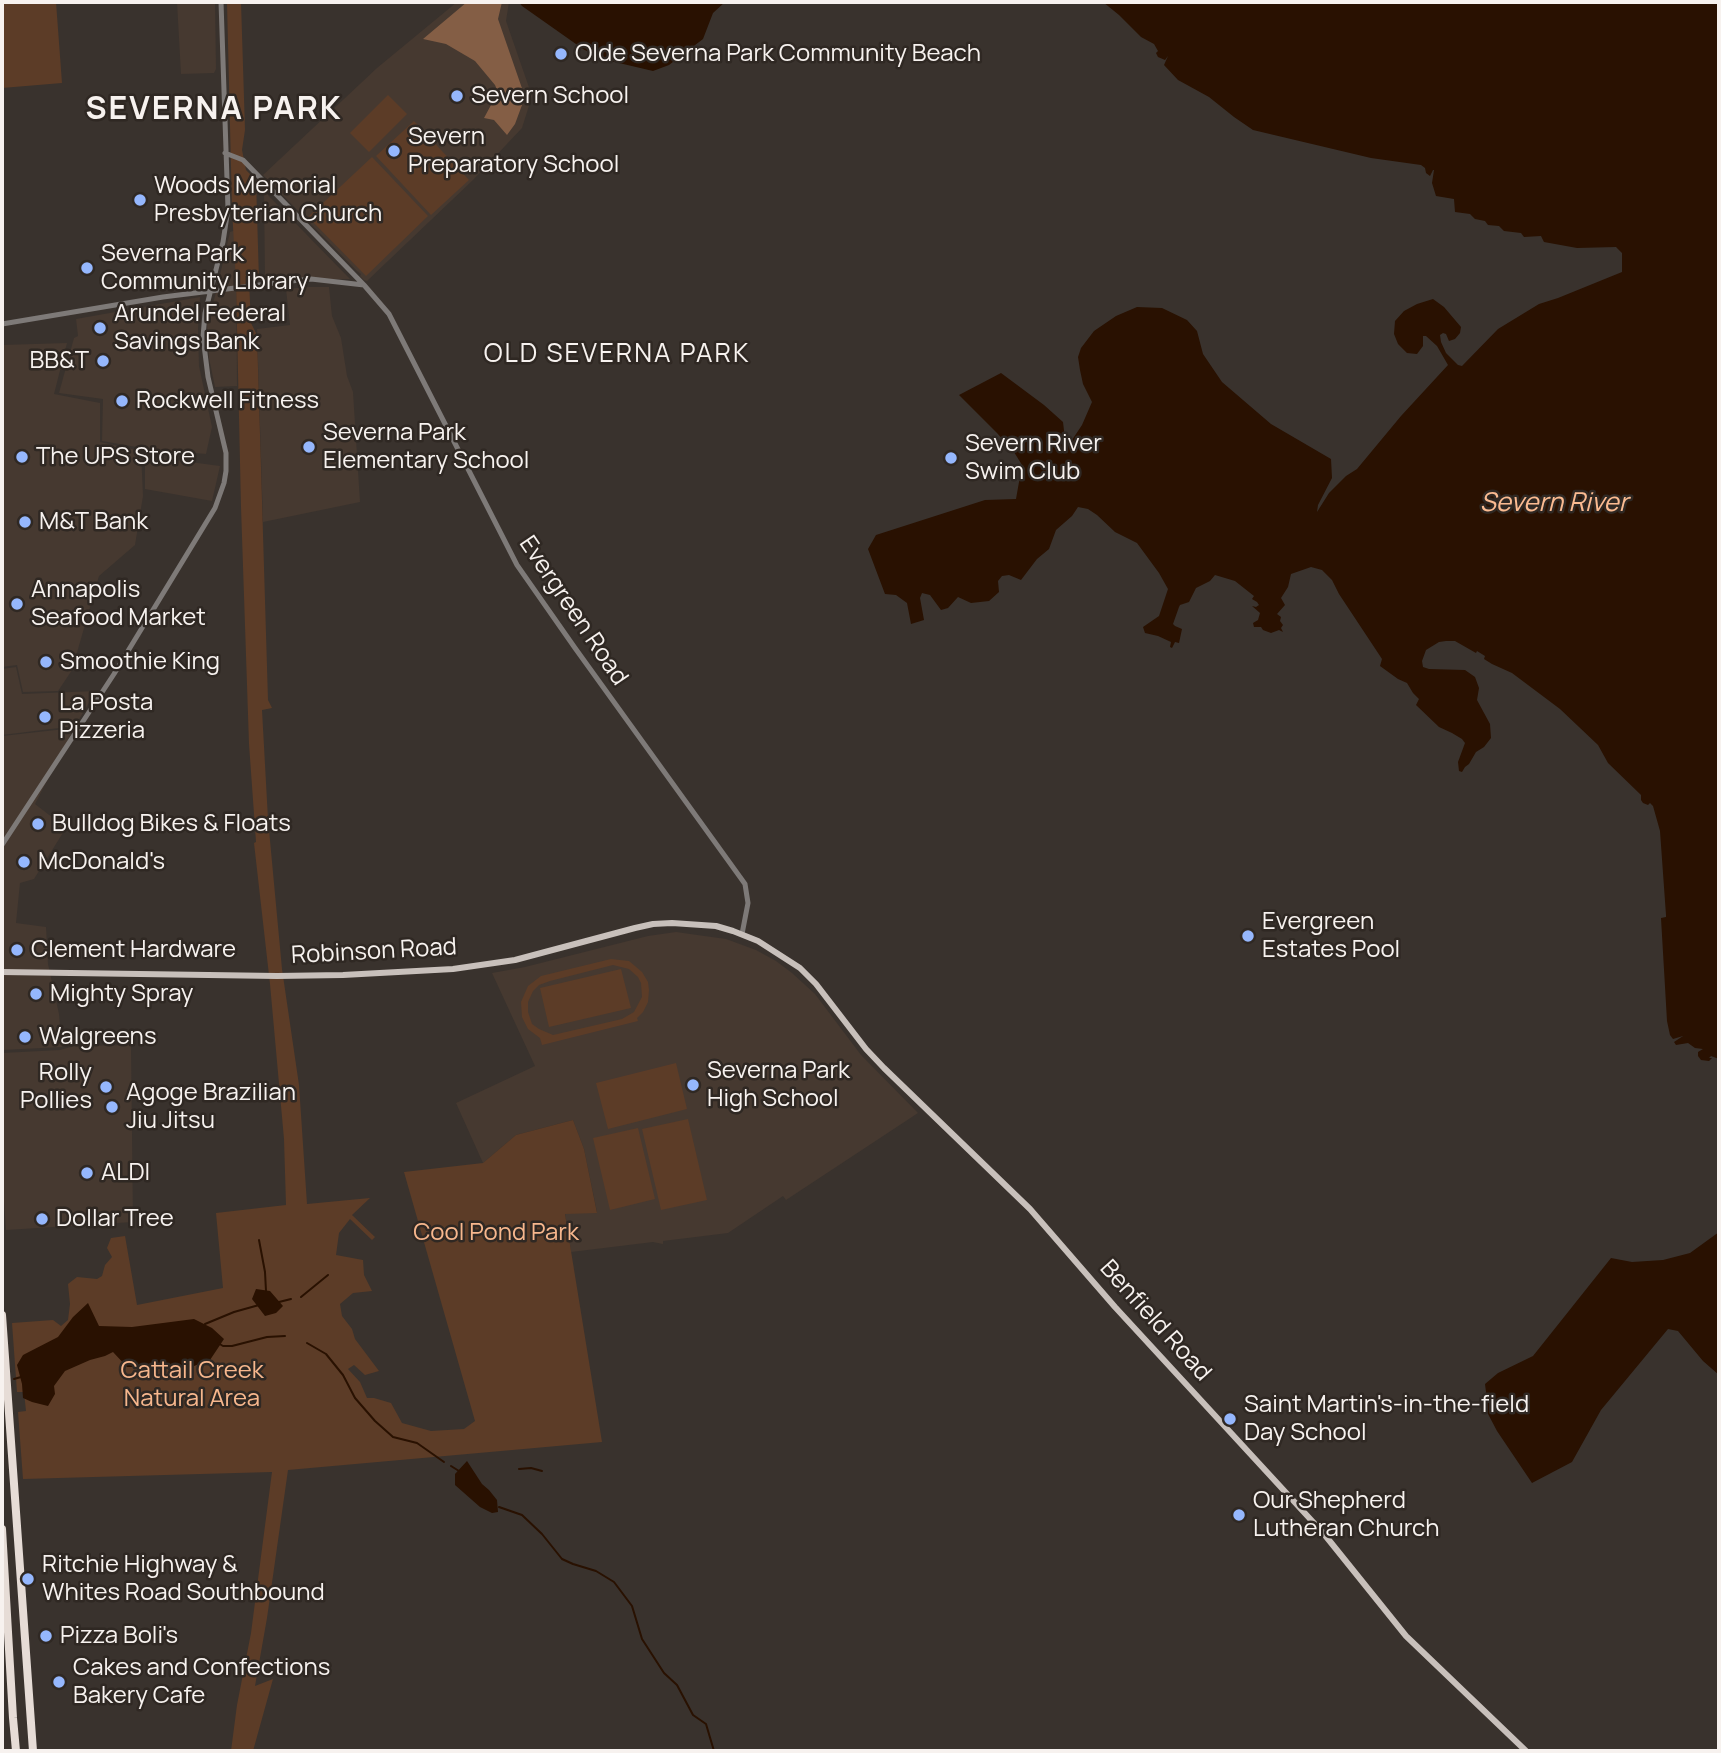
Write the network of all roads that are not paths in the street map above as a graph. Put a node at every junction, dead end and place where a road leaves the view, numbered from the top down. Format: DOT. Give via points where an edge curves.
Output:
graph roads {
  1 [pos="221,2"];
  2 [pos="225,153"];
  3 [pos="364,285"];
  4 [pos="210,290"];
  5 [pos="2,324"];
  6 [pos="2,845"];
  7 [pos="741,934"];
  8 [pos="2,972"];
  9 [pos="2,1315"];
  10 [pos="2,1529"];
  11 [pos="2,1539"];
  12 [pos="19,1545"];
  13 [pos="16,1751"];
  14 [pos="33,1751"];
  15 [pos="1525,1751"];
  1 -- 2 [label="street"];
  2 -- 3 [label="street, Evergreen Road" via="243,160"];
  2 -- 4 [label="street" via="228,209"];
  3 -- 4 [label="street" via="311,279"];
  3 -- 7 [label="street, Evergreen Road" via="389,314 517,565 745,884 748,909"];
  4 -- 5 [label="street"];
  4 -- 6 [label="street" via="203,337 226,453 220,497 114,674"];
  7 -- 8 [label="main road, Robinson Road" via="701,924 653,924 515,960 453,969 250,976"];
  7 -- 15 [label="main road, Benfield Road" via="780,954 816,984 884,1068 1031,1210 1324,1534 1406,1636"];
  9 -- 12 [label="highway"];
  10 -- 11 [label="highway"];
  11 -- 12 [label="main road"];
  11 -- 13 [label="highway"];
  12 -- 14 [label="highway"];
}
